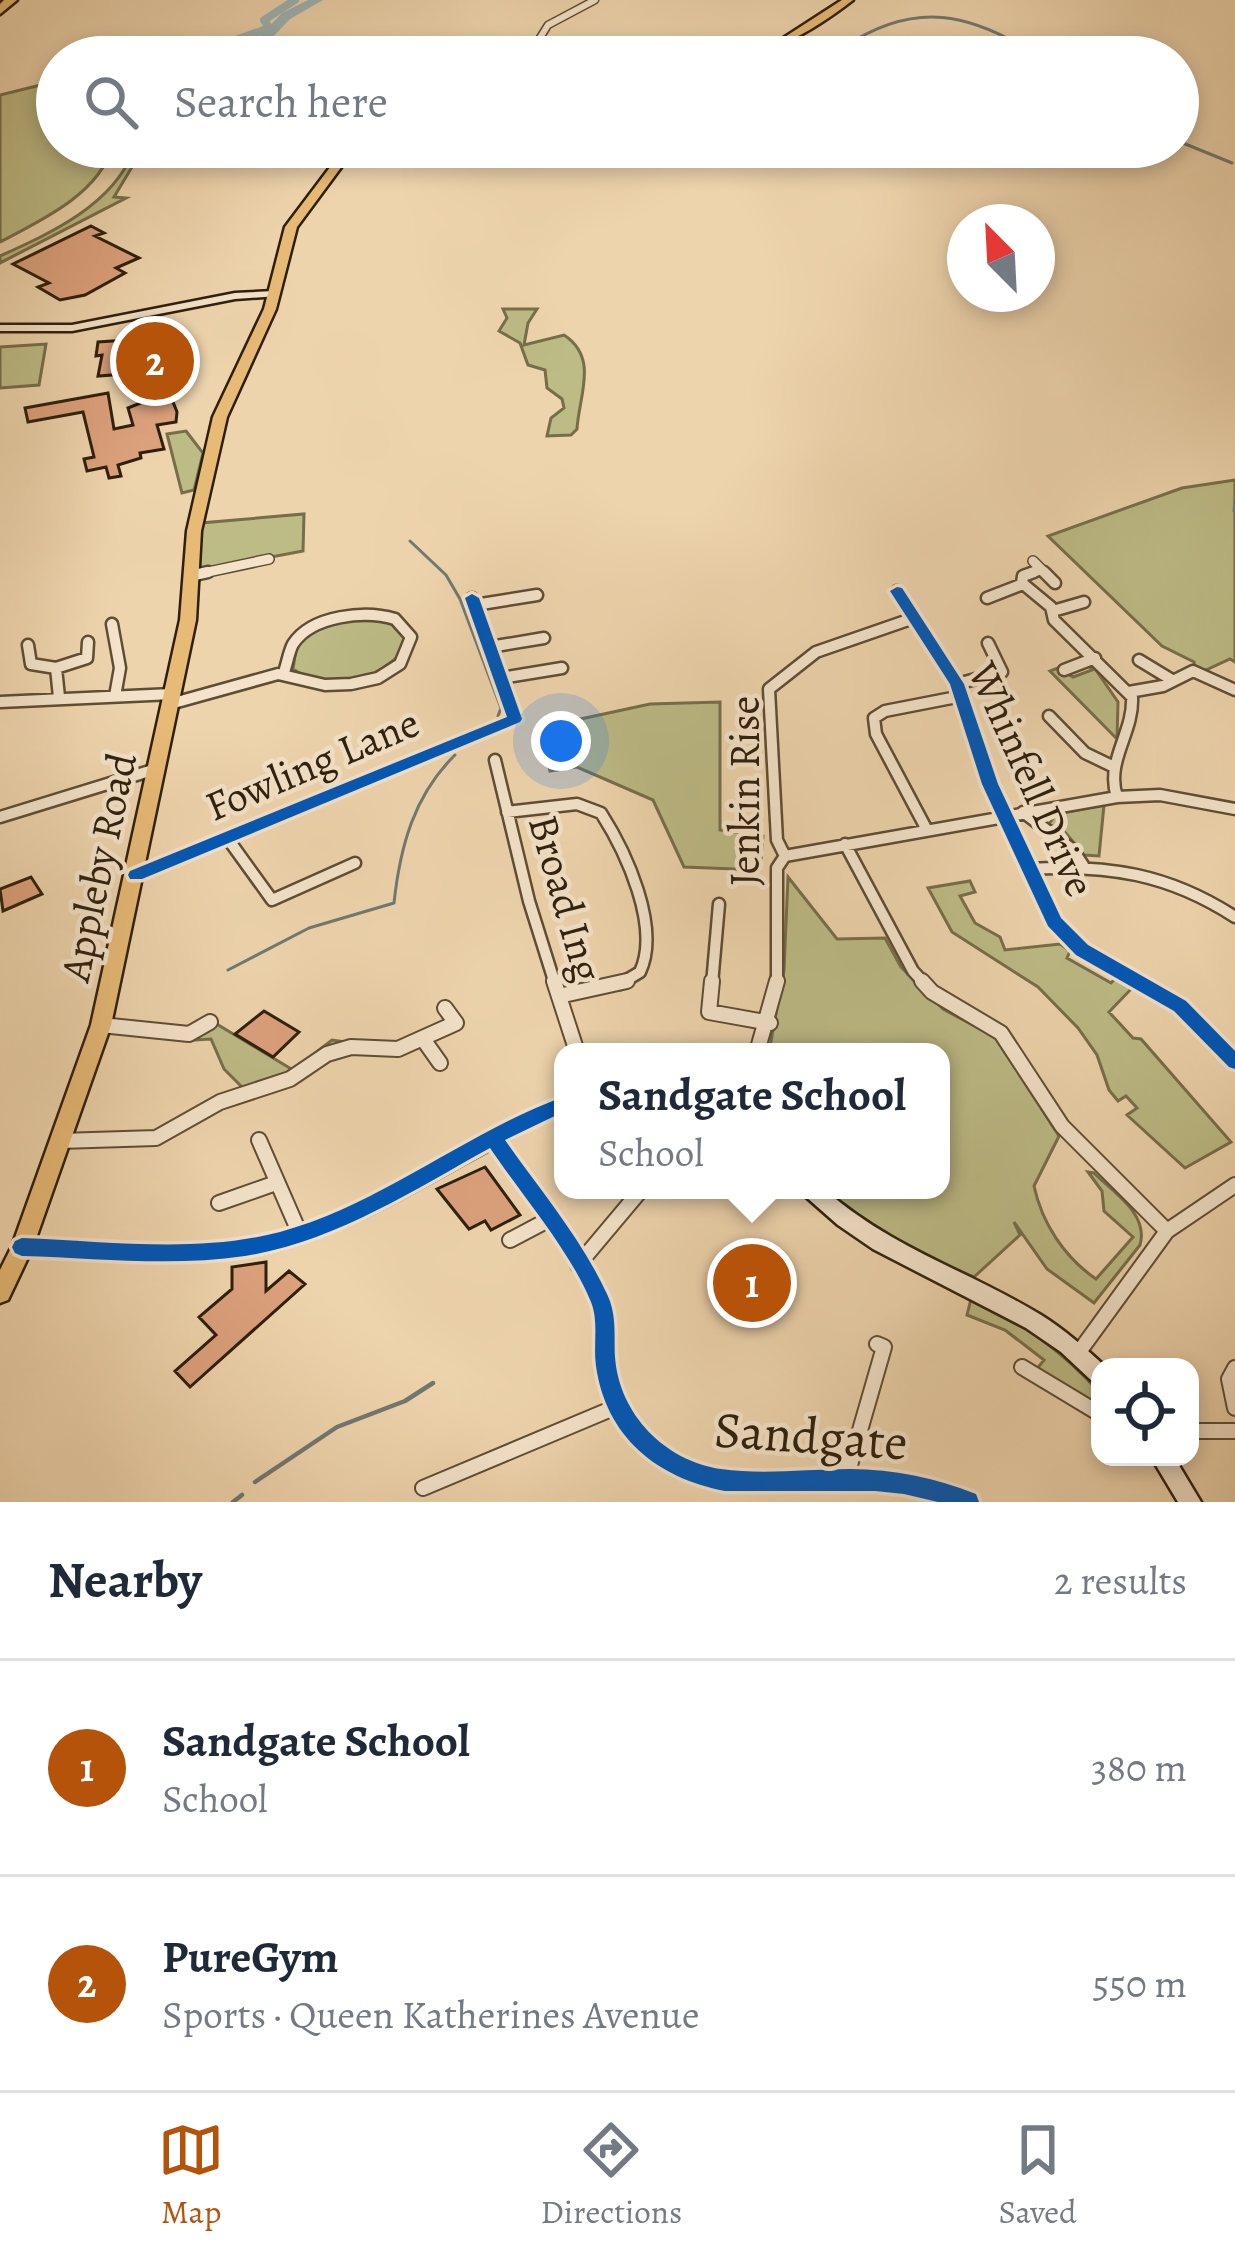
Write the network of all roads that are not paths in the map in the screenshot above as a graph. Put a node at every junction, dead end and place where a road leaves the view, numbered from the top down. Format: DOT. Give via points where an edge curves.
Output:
graph roads {
  1 [pos="11,0"];
  2 [pos="595,0"];
  3 [pos="848,0"];
  4 [pos="0,10"];
  5 [pos="541,36"];
  6 [pos="792,36"];
  7 [pos="335,168"];
  8 [pos="274,294"];
  9 [pos="0,328"];
  10 [pos="269,559"];
  11 [pos="190,576"];
  12 [pos="1055,583"];
  13 [pos="1023,584"];
  14 [pos="897,591"];
  15 [pos="537,595"];
  16 [pos="988,598"];
  17 [pos="1084,602"];
  18 [pos="1053,611"];
  19 [pos="914,619"];
  20 [pos="112,624"];
  21 [pos="544,638"];
  22 [pos="88,642"];
  23 [pos="988,643"];
  24 [pos="28,645"];
  25 [pos="490,647"];
  26 [pos="1095,658"];
  27 [pos="1139,660"];
  28 [pos="56,668"];
  29 [pos="562,668"];
  30 [pos="1064,670"];
  31 [pos="284,672"];
  32 [pos="501,678"];
  33 [pos="1172,680"];
  34 [pos="959,690"];
  35 [pos="1235,690"];
  36 [pos="1129,692"];
  37 [pos="115,695"];
  38 [pos="59,697"];
  39 [pos="171,699"];
  40 [pos="0,702"];
  41 [pos="1049,716"];
  42 [pos="495,760"];
  43 [pos="1112,766"];
  44 [pos="156,769"];
  45 [pos="1117,797"];
  46 [pos="1235,809"];
  47 [pos="507,812"];
  48 [pos="1023,812"];
  49 [pos="1004,816"];
  50 [pos="0,817"];
  51 [pos="927,830"];
  52 [pos="228,839"];
  53 [pos="845,844"];
  54 [pos="785,856"];
  55 [pos="355,863"];
  56 [pos="1083,865"];
  57 [pos="1029,869"];
  58 [pos="136,875"];
  59 [pos="718,904"];
  60 [pos="1235,917"];
  61 [pos="559,996"];
  62 [pos="445,1008"];
  63 [pos="210,1022"];
  64 [pos="770,1023"];
  65 [pos="100,1025"];
  66 [pos="423,1039"];
  67 [pos="574,1043"];
  68 [pos="761,1043"];
  69 [pos="1234,1060"];
  70 [pos="440,1063"];
  71 [pos="554,1108"];
  72 [pos="494,1138"];
  73 [pos="60,1141"];
  74 [pos="259,1141"];
  75 [pos="276,1184"];
  76 [pos="1235,1185"];
  77 [pos="633,1199"];
  78 [pos="823,1199"];
  79 [pos="219,1203"];
  80 [pos="548,1220"];
  81 [pos="1167,1231"];
  82 [pos="300,1234"];
  83 [pos="510,1240"];
  84 [pos="22,1246"];
  85 [pos="578,1264"];
  86 [pos="0,1292"];
  87 [pos="878,1344"];
  88 [pos="1078,1352"];
  89 [pos="1091,1366"];
  90 [pos="1022,1367"];
  91 [pos="1235,1368"];
  92 [pos="616,1407"];
  93 [pos="1235,1408"];
  94 [pos="1091,1409"];
  95 [pos="1199,1431"];
  96 [pos="1235,1431"];
  97 [pos="1168,1466"];
  98 [pos="846,1479"];
  99 [pos="423,1488"];
  100 [pos="968,1502"];
  101 [pos="1190,1502"];
  1 -- 4 [label="highway"];
  2 -- 5 [label="street"];
  3 -- 6 [label="main road"];
  7 -- 8 [label="main road, Appleby Road" via="296,218"];
  8 -- 9 [label="street" via="72,328"];
  8 -- 11 [label="main road, Appleby Road" via="220,417"];
  10 -- 11 [label="street"];
  11 -- 39 [label="main road, Appleby Road"];
  12 -- 13 [label="street" via="1037,565"];
  13 -- 16 [label="street"];
  13 -- 18 [label="street"];
  14 -- 19 [label="street, Whinfell Drive"];
  15 -- 25 [label="street" via="474,602"];
  17 -- 18 [label="street"];
  18 -- 26 [label="street"];
  19 -- 34 [label="street, Whinfell Drive"];
  19 -- 54 [label="street, Jenkin Rise" via="805,656 769,689 777,840"];
  20 -- 37 [label="street" via="120,668"];
  21 -- 25 [label="street"];
  22 -- 28 [label="street" via="87,658"];
  23 -- 34 [label="street" via="1002,672"];
  24 -- 28 [label="street" via="31,664"];
  25 -- 32 [label="street"];
  26 -- 30 [label="street"];
  26 -- 36 [label="street"];
  27 -- 33 [label="street"];
  28 -- 38 [label="street"];
  29 -- 32 [label="street"];
  31 -- 31 [label="street" via="315,684 367,680 398,665 411,636 389,618 333,620 293,643"];
  31 -- 39 [label="street" via="204,698"];
  32 -- 52 [label="street, Fowling Lane" via="515,719"];
  33 -- 35 [label="street" via="1196,671"];
  33 -- 36 [label="street"];
  34 -- 49 [label="street, Whinfell Drive"];
  34 -- 51 [label="street" via="874,718"];
  36 -- 43 [label="street" via="1134,716"];
  37 -- 38 [label="street"];
  37 -- 39 [label="street"];
  38 -- 40 [label="street"];
  39 -- 44 [label="main road, Appleby Road"];
  41 -- 43 [label="street" via="1085,753"];
  42 -- 47 [label="street, Broad Ing"];
  43 -- 45 [label="street"];
  44 -- 50 [label="street"];
  44 -- 58 [label="main road, Appleby Road"];
  45 -- 46 [label="street" via="1160,795"];
  45 -- 48 [label="street"];
  47 -- 61 [label="street, Broad Ing"];
  47 -- 61 [label="street" via="577,803 601,813 650,946 644,970 630,980"];
  48 -- 49 [label="street"];
  48 -- 56 [label="street"];
  49 -- 51 [label="street"];
  49 -- 57 [label="street, Whinfell Drive"];
  51 -- 53 [label="street"];
  52 -- 55 [label="street" via="272,900"];
  52 -- 58 [label="street, Fowling Lane"];
  53 -- 54 [label="street"];
  53 -- 81 [label="street" via="913,971 932,992 1001,1033 1062,1126"];
  54 -- 64 [label="street, Jenkin Rise"];
  56 -- 57 [label="street"];
  56 -- 60 [label="street" via="1166,879"];
  57 -- 69 [label="street, Whinfell Drive" via="1067,938 1180,1006"];
  58 -- 65 [label="main road, Appleby Road"];
  59 -- 64 [label="street" via="709,1012"];
  61 -- 67 [label="street, Broad Ing"];
  62 -- 66 [label="street" via="456,1023"];
  63 -- 65 [label="street" via="189,1034"];
  64 -- 68 [label="street, Jenkin Rise"];
  65 -- 73 [label="main road, Appleby Road"];
  66 -- 70 [label="street"];
  66 -- 73 [label="street" via="398,1049 327,1054 290,1079 220,1102 147,1140"];
  71 -- 72 [label="street"];
  72 -- 80 [label="street, Sandgate"];
  72 -- 82 [label="street"];
  73 -- 84 [label="main road, Appleby Road"];
  74 -- 75 [label="street"];
  75 -- 79 [label="street"];
  75 -- 82 [label="street"];
  76 -- 81 [label="street"];
  77 -- 85 [label="street"];
  78 -- 88 [label="street" via="873,1242 992,1294"];
  80 -- 83 [label="street"];
  80 -- 85 [label="street, Sandgate"];
  81 -- 88 [label="street"];
  82 -- 84 [label="street" via="205,1252"];
  84 -- 86 [label="main road, Appleby Road"];
  85 -- 92 [label="street, Sandgate" via="602,1303"];
  87 -- 98 [label="street" via="884,1347"];
  88 -- 89 [label="street"];
  90 -- 94 [label="street"];
  91 -- 93 [label="street"];
  92 -- 98 [label="street, Sandgate" via="650,1451 685,1470 722,1480"];
  92 -- 99 [label="street"];
  95 -- 96 [label="street"];
  97 -- 101 [label="street"];
  98 -- 100 [label="street, Sandgate" via="927,1484"];
}
